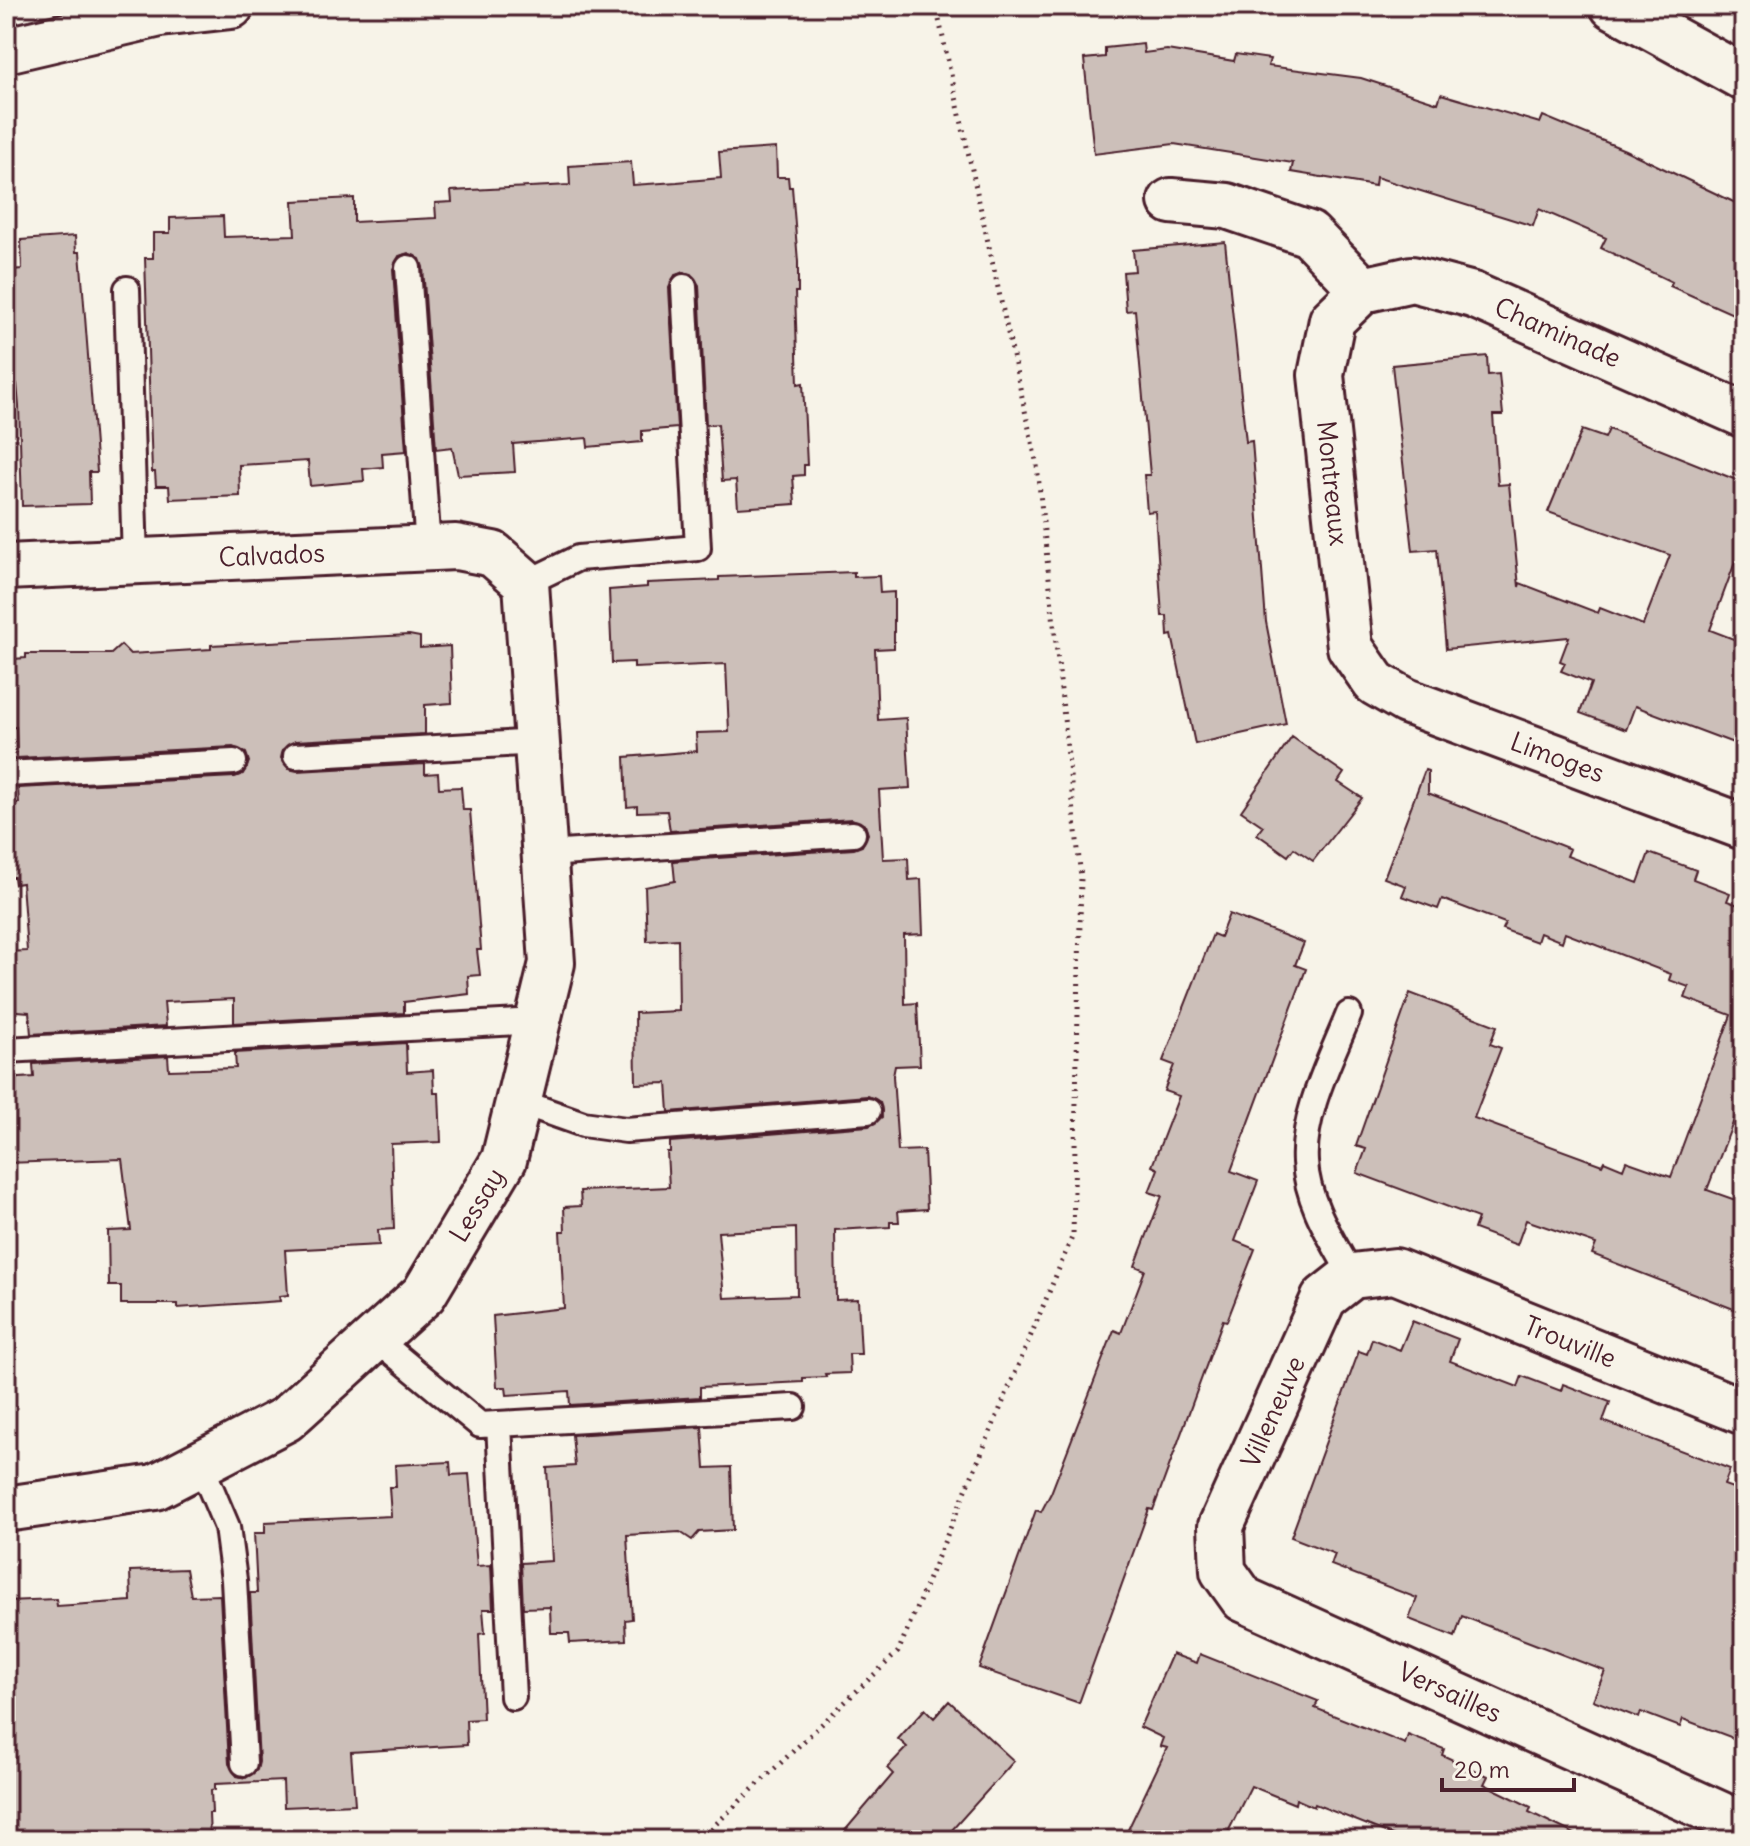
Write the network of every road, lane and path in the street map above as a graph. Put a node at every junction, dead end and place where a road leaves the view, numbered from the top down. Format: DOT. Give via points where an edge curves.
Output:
graph roads {
  1 [pos="231,6"];
  2 [pos="936,6"];
  3 [pos="1613,6"];
  4 [pos="160,10"];
  5 [pos="6,50"];
  6 [pos="1744,78"];
  7 [pos="1171,201"];
  8 [pos="408,268"];
  9 [pos="684,287"];
  10 [pos="127,289"];
  11 [pos="1363,290"];
  12 [pos="1744,415"];
  13 [pos="428,548"];
  14 [pos="135,562"];
  15 [pos="6,567"];
  16 [pos="526,583"];
  17 [pos="1375,683"];
  18 [pos="539,742"];
  19 [pos="296,756"];
  20 [pos="234,762"];
  21 [pos="6,774"];
  22 [pos="1744,827"];
  23 [pos="853,834"];
  24 [pos="546,854"];
  25 [pos="1349,1014"];
  26 [pos="538,1021"];
  27 [pos="6,1050"];
  28 [pos="518,1101"];
  29 [pos="868,1111"];
  30 [pos="1352,1276"];
  31 [pos="375,1338"];
  32 [pos="793,1407"];
  33 [pos="1744,1412"];
  34 [pos="499,1424"];
  35 [pos="200,1463"];
  36 [pos="6,1509"];
  37 [pos="1243,1599"];
  38 [pos="513,1697"];
  39 [pos="244,1763"];
  40 [pos="1744,1825"];
  41 [pos="699,1840"];
  1 -- 4 [label="street"];
  2 -- 41 [label="path" via="1037,465 1081,878 1073,1235 898,1652"];
  3 -- 6 [label="street"];
  4 -- 5 [label="street"];
  7 -- 11 [label="street" via="1227,206 1309,234"];
  8 -- 13 [label="lane"];
  9 -- 16 [label="lane" via="698,548 578,558"];
  10 -- 14 [label="lane"];
  11 -- 12 [label="street, Chaminade" via="1412,279 1473,295"];
  11 -- 17 [label="street, Montreaux" via="1332,320 1321,375 1350,647"];
  13 -- 14 [label="street, Calvados"];
  13 -- 16 [label="street, Calvados" via="493,554"];
  14 -- 15 [label="street, Calvados"];
  16 -- 18 [label="street, Lessay"];
  17 -- 22 [label="street, Limoges" via="1406,701"];
  18 -- 19 [label="lane"];
  18 -- 24 [label="street, Lessay"];
  20 -- 21 [label="lane"];
  23 -- 24 [label="lane"];
  24 -- 26 [label="street, Lessay" via="552,963"];
  25 -- 30 [label="lane" via="1313,1107 1305,1162 1317,1211"];
  26 -- 27 [label="lane"];
  26 -- 28 [label="street, Lessay"];
  28 -- 29 [label="lane" via="583,1124 626,1130"];
  28 -- 31 [label="street, Lessay" via="504,1160 424,1294"];
  30 -- 33 [label="street, Trouville" via="1395,1271"];
  30 -- 37 [label="street, Villeneuve" via="1324,1298 1221,1526 1223,1571"];
  31 -- 34 [label="lane" via="480,1425"];
  31 -- 35 [label="street, Lessay" via="286,1419"];
  32 -- 34 [label="lane"];
  34 -- 38 [label="lane"];
  35 -- 36 [label="street, Lessay" via="155,1487"];
  35 -- 39 [label="lane" via="227,1527"];
  37 -- 40 [label="street, Versailles"];
}
